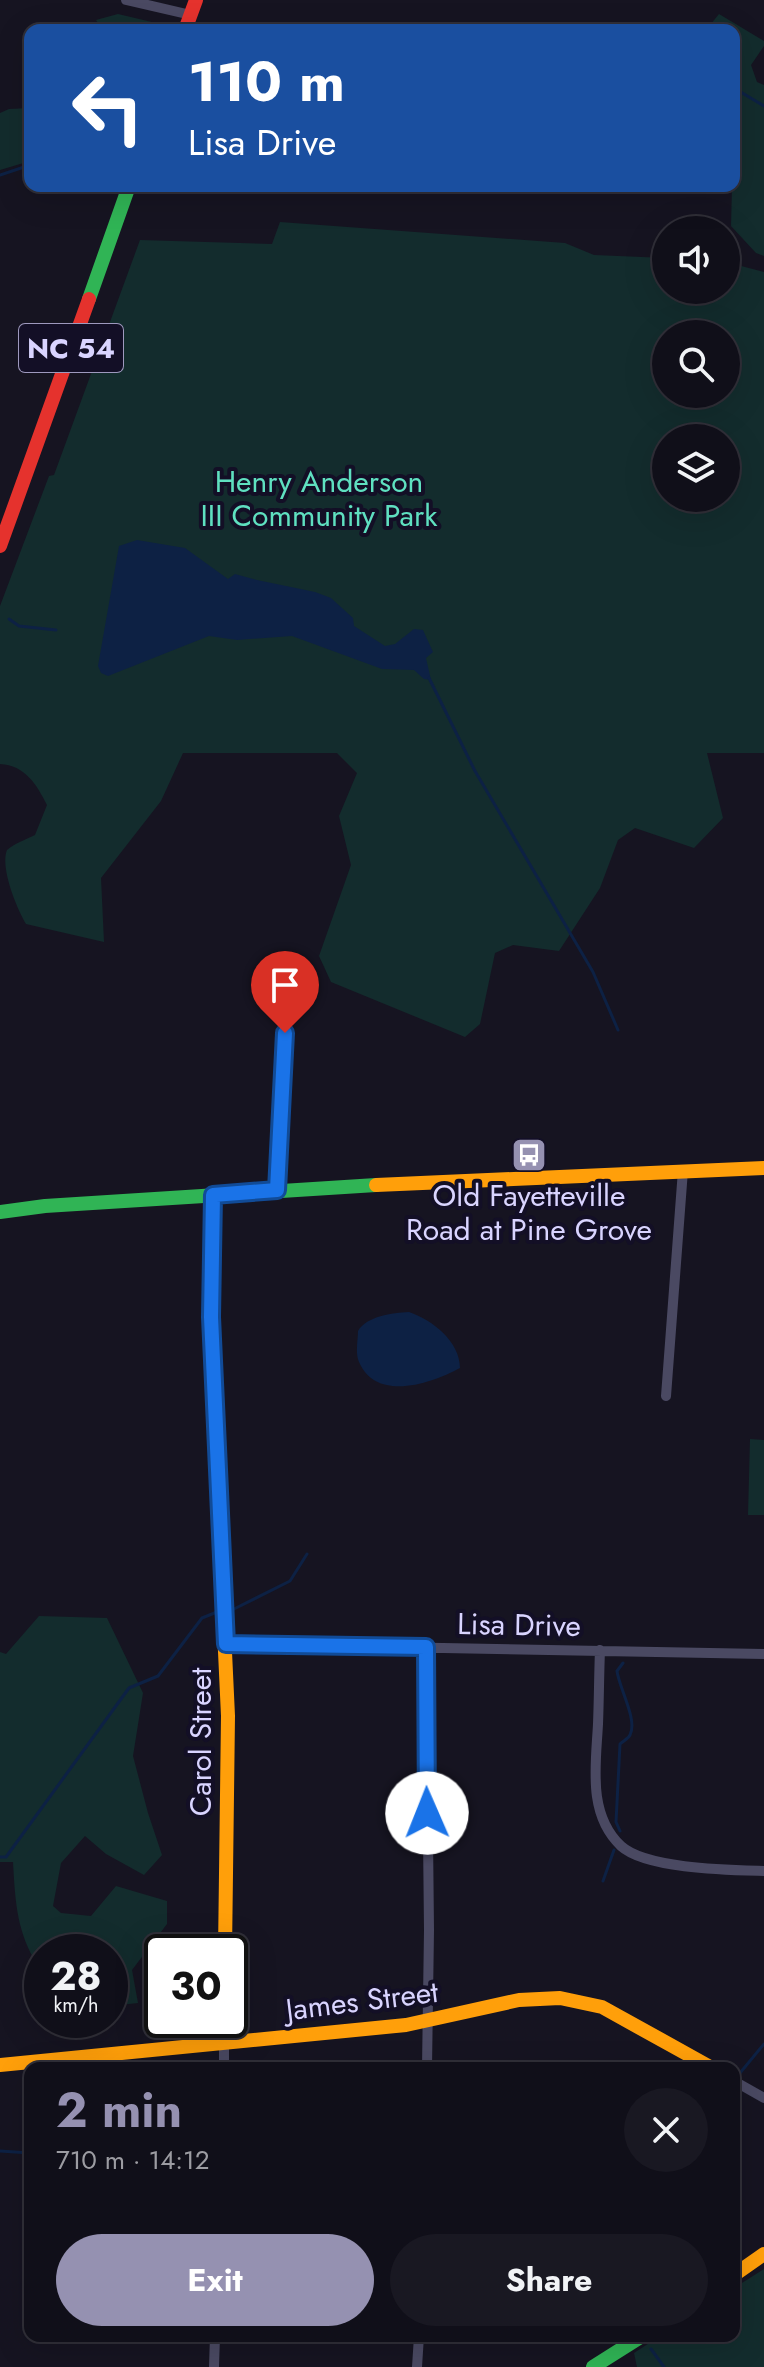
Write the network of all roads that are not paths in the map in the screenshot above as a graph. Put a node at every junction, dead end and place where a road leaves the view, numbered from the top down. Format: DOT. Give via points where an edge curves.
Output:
graph roads {
  1 [pos="126,0"];
  2 [pos="196,0"];
  3 [pos="188,23"];
  4 [pos="127,192"];
  5 [pos="0,546"];
  6 [pos="286,1004"];
  7 [pos="764,1168"];
  8 [pos="683,1170"];
  9 [pos="277,1190"];
  10 [pos="213,1195"];
  11 [pos="0,1212"];
  12 [pos="666,1396"];
  13 [pos="226,1644"];
  14 [pos="426,1647"];
  15 [pos="600,1650"];
  16 [pos="764,1654"];
  17 [pos="764,1871"];
  18 [pos="225,1934"];
  19 [pos="428,2021"];
  20 [pos="224,2038"];
  21 [pos="224,2044"];
  22 [pos="32,2062"];
  23 [pos="224,2062"];
  24 [pos="427,2062"];
  25 [pos="701,2062"];
  26 [pos="24,2063"];
  27 [pos="0,2065"];
  28 [pos="740,2084"];
  29 [pos="764,2098"];
  30 [pos="764,2254"];
  31 [pos="740,2271"];
  32 [pos="215,2342"];
  33 [pos="419,2342"];
  34 [pos="628,2342"];
  35 [pos="214,2367"];
  36 [pos="417,2367"];
  37 [pos="593,2367"];
  1 -- 3 [label="street"];
  2 -- 3 [label="main road"];
  4 -- 5 [label="main road, NC 54"];
  6 -- 9 [label="street"];
  7 -- 8 [label="main road"];
  8 -- 9 [label="main road"];
  8 -- 12 [label="street"];
  9 -- 10 [label="main road"];
  10 -- 11 [label="main road"];
  10 -- 13 [label="main road, Carol Street" via="211,1317"];
  13 -- 14 [label="street, Lisa Drive"];
  13 -- 18 [label="main road, Carol Street"];
  14 -- 15 [label="street, Lisa Drive"];
  14 -- 19 [label="street"];
  15 -- 16 [label="street, Lisa Drive"];
  15 -- 17 [label="street" via="594,1779 612,1834 622,1847 656,1861"];
  19 -- 21 [label="main road, James Street"];
  19 -- 24 [label="street"];
  19 -- 25 [label="main road, James Street" via="517,2000 573,1998 602,2007"];
  20 -- 21 [label="street"];
  21 -- 22 [label="main road, James Street"];
  21 -- 23 [label="street"];
  26 -- 27 [label="main road, James Street"];
  28 -- 29 [label="street"];
  30 -- 31 [label="main road"];
  32 -- 35 [label="street"];
  33 -- 36 [label="street"];
  34 -- 37 [label="main road"];
}
